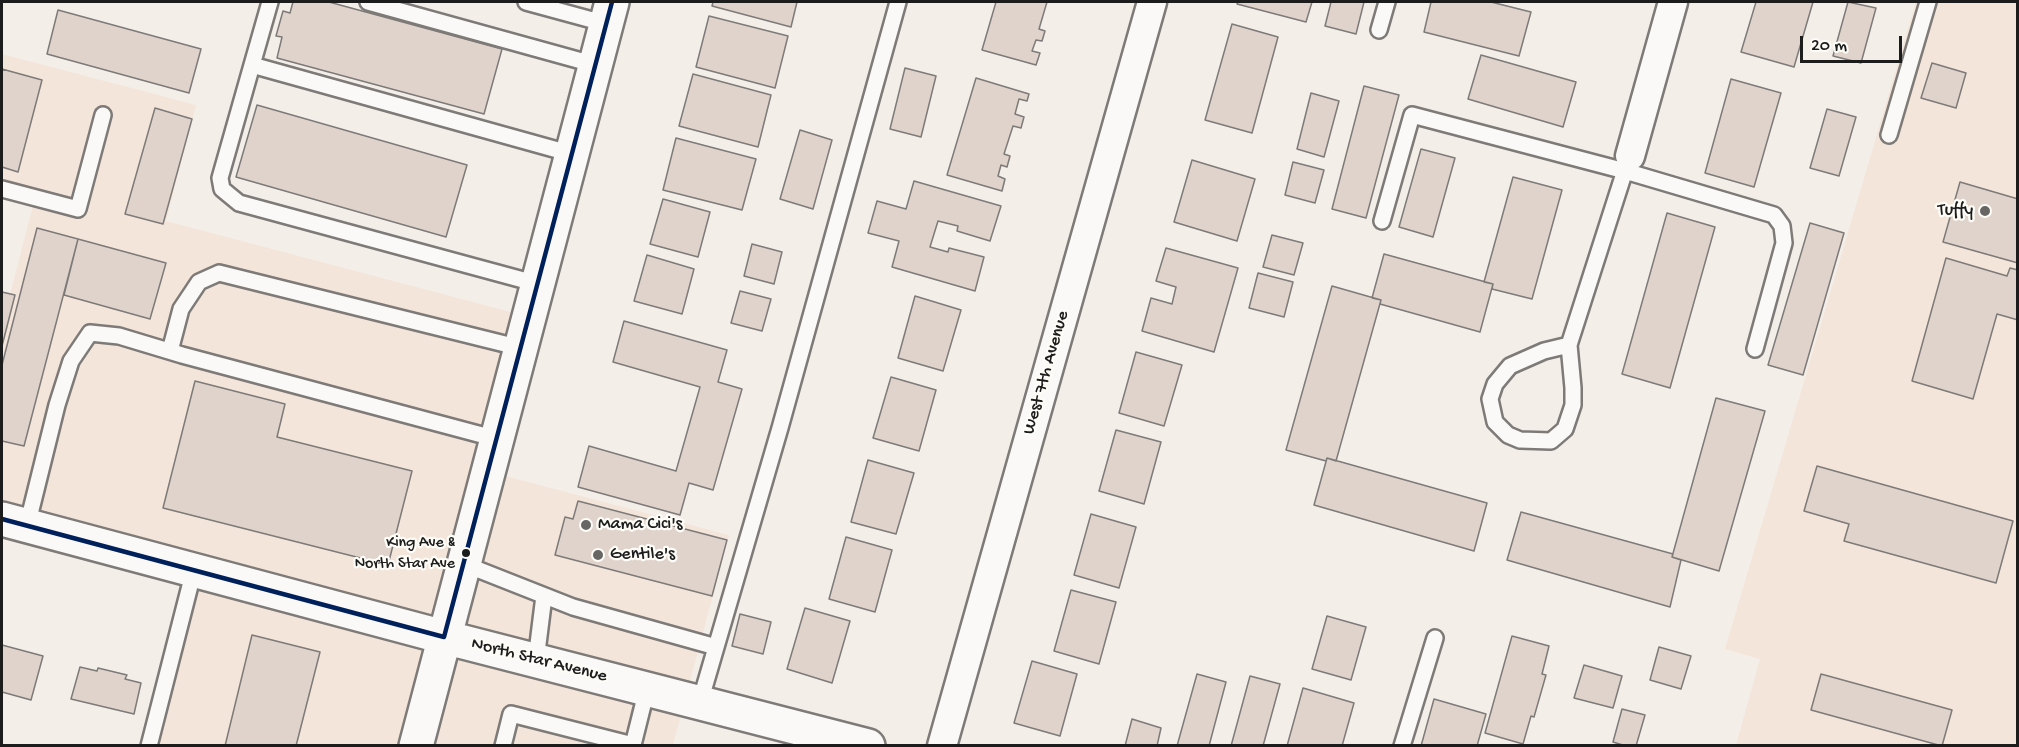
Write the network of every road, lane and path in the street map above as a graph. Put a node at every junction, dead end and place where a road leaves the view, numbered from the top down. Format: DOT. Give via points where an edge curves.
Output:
graph roads {
  1 [pos="270,2"];
  2 [pos="368,2"];
  3 [pos="526,2"];
  4 [pos="898,2"];
  5 [pos="1152,2"];
  6 [pos="1387,2"];
  7 [pos="1673,2"];
  8 [pos="1928,2"];
  9 [pos="610,13"];
  10 [pos="1379,30"];
  11 [pos="252,65"];
  12 [pos="596,65"];
  13 [pos="103,115"];
  14 [pos="1889,135"];
  15 [pos="572,154"];
  16 [pos="1627,163"];
  17 [pos="2,189"];
  18 [pos="1382,221"];
  19 [pos="538,284"];
  20 [pos="1569,345"];
  21 [pos="521,348"];
  22 [pos="1755,349"];
  23 [pos="170,351"];
  24 [pos="497,439"];
  25 [pos="14,522"];
  26 [pos="464,564"];
  27 [pos="194,570"];
  28 [pos="544,596"];
  29 [pos="444,637"];
  30 [pos="1434,638"];
  31 [pos="716,647"];
  32 [pos="536,660"];
  33 [pos="647,689"];
  34 [pos="699,702"];
  35 [pos="633,745"];
  36 [pos="148,746"];
  37 [pos="416,746"];
  38 [pos="503,746"];
  39 [pos="868,746"];
  40 [pos="942,746"];
  41 [pos="1402,746"];
  1 -- 11 [label="lane"];
  2 -- 12 [label="lane"];
  3 -- 9 [label="lane"];
  4 -- 31 [label="lane"];
  5 -- 40 [label="street, West 7th Avenue"];
  6 -- 10 [label="lane"];
  7 -- 16 [label="street"];
  8 -- 14 [label="lane"];
  9 -- 12 [label="street"];
  11 -- 15 [label="lane"];
  11 -- 19 [label="lane" via="220,178 222,189 239,203"];
  12 -- 15 [label="street"];
  13 -- 17 [label="lane" via="78,209"];
  15 -- 19 [label="street"];
  16 -- 18 [label="lane" via="1412,115"];
  16 -- 20 [label="lane"];
  16 -- 22 [label="lane" via="1774,215 1782,226 1784,243"];
  19 -- 21 [label="street"];
  20 -- 20 [label="lane" via="1510,366 1495,384 1491,399 1495,422 1508,435 1520,440 1551,441 1565,429 1573,405"];
  21 -- 23 [label="lane" via="219,273 199,282 181,309"];
  21 -- 24 [label="street"];
  23 -- 24 [label="lane"];
  23 -- 25 [label="lane" via="119,336 90,333 71,361"];
  24 -- 26 [label="street"];
  25 -- 27 [label="street, North Star Avenue"];
  26 -- 28 [label="lane"];
  26 -- 29 [label="street"];
  27 -- 29 [label="street, North Star Avenue"];
  27 -- 36 [label="lane"];
  28 -- 31 [label="lane"];
  28 -- 32 [label="lane"];
  29 -- 32 [label="street, North Star Avenue"];
  29 -- 37 [label="street"];
  30 -- 41 [label="lane"];
  31 -- 34 [label="lane"];
  32 -- 33 [label="street, North Star Avenue"];
  33 -- 34 [label="street, North Star Avenue"];
  33 -- 35 [label="lane"];
  34 -- 39 [label="street, North Star Avenue"];
  35 -- 38 [label="lane" via="511,714"];
}
